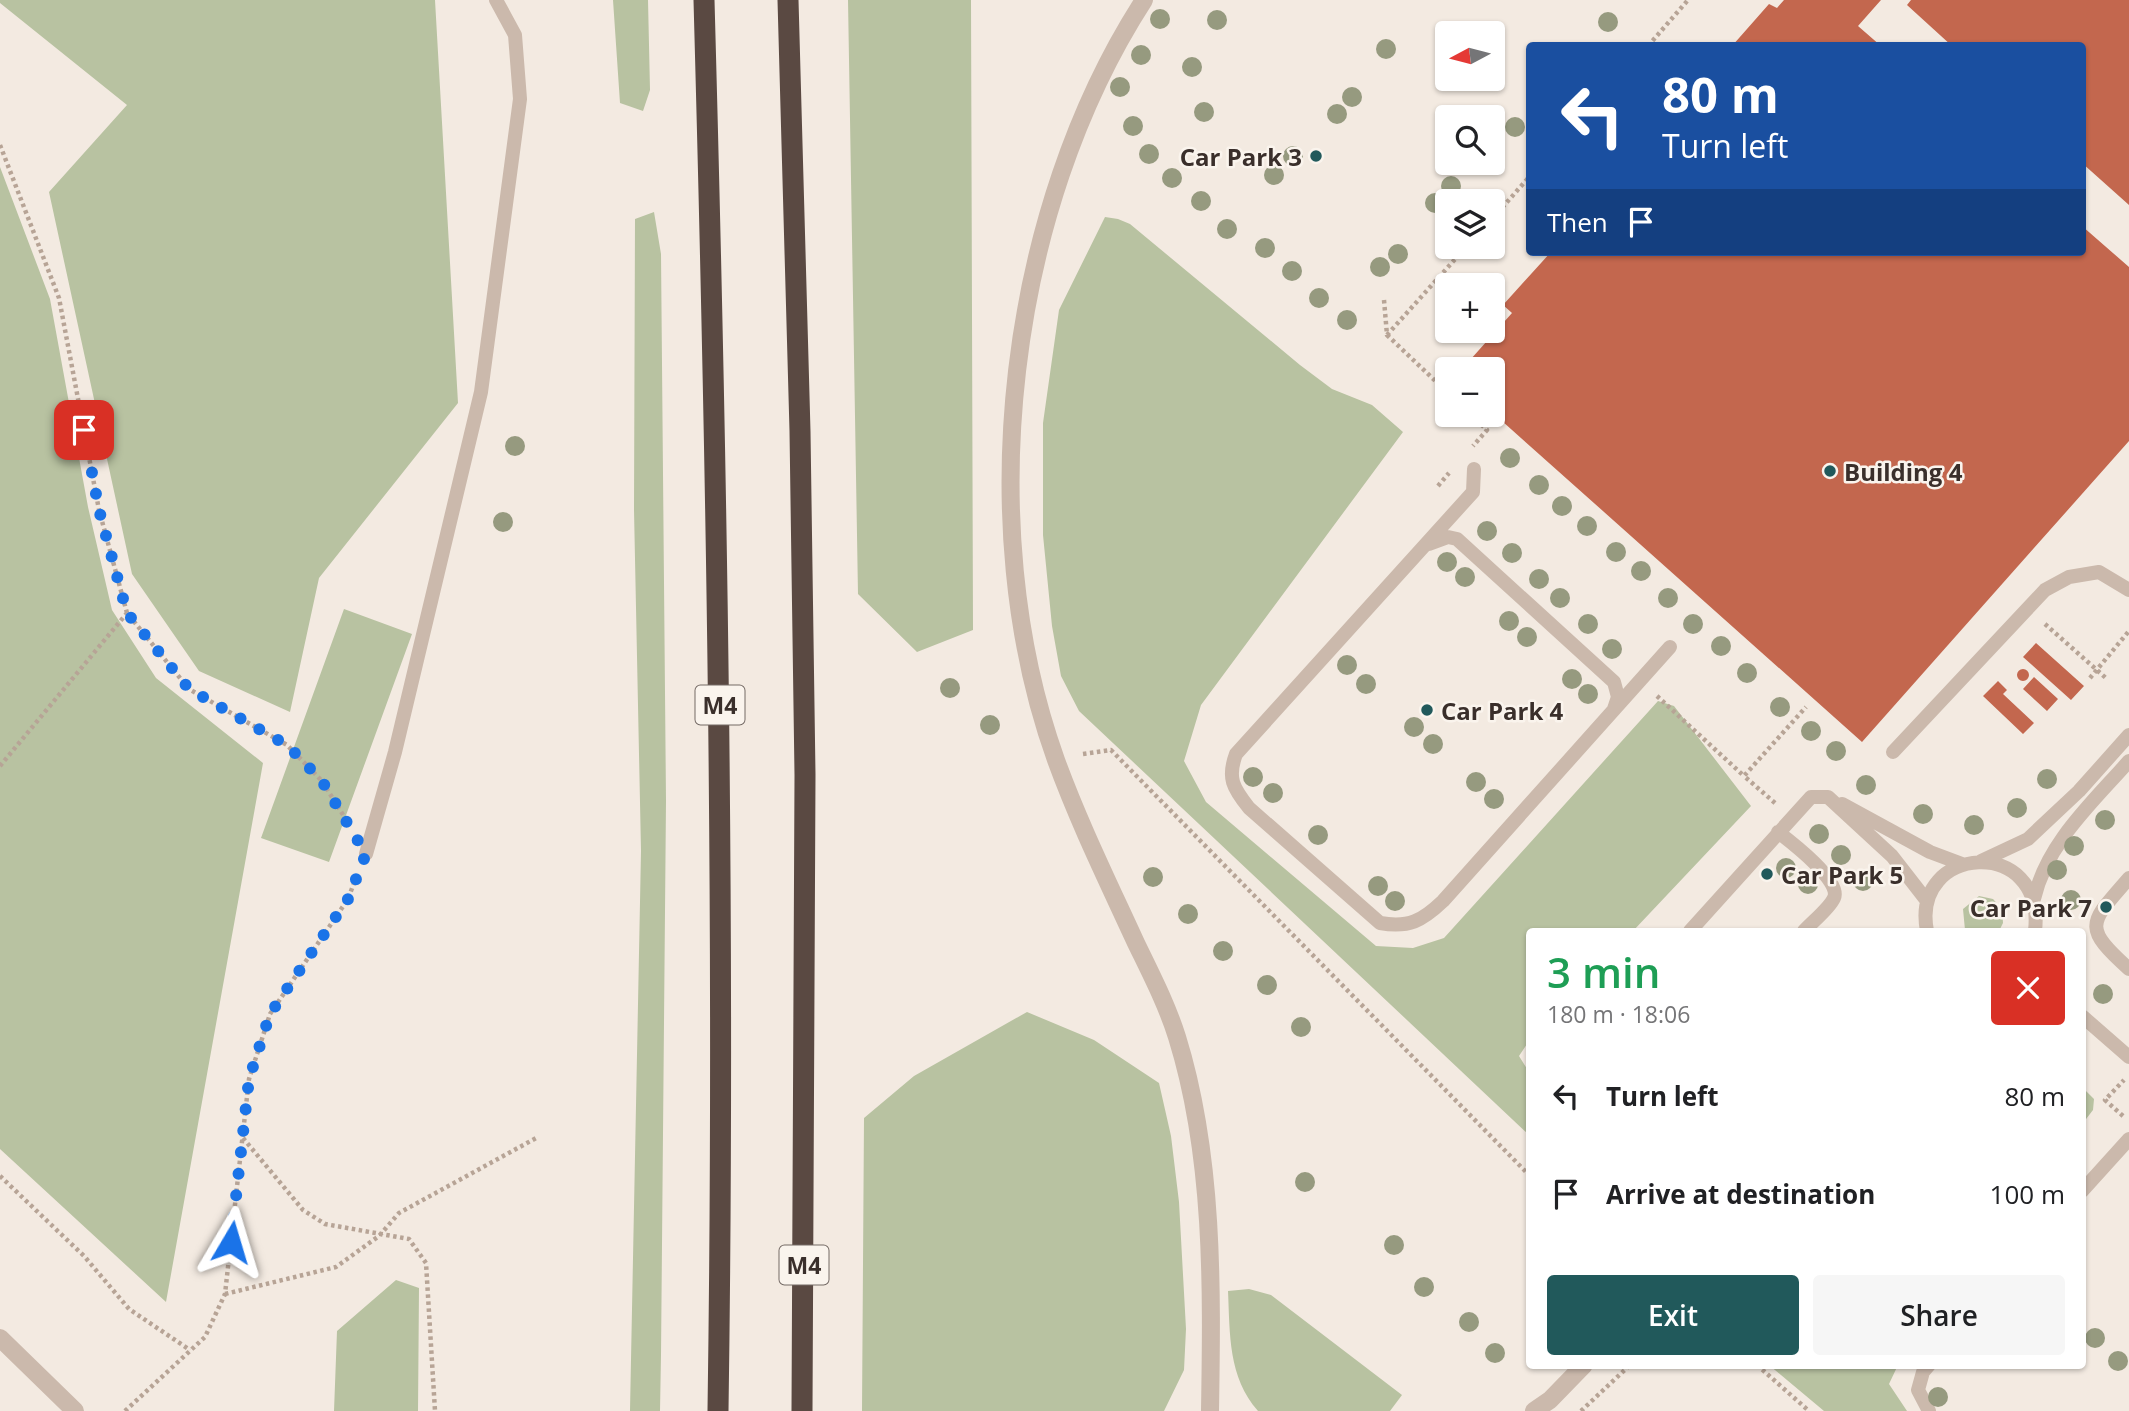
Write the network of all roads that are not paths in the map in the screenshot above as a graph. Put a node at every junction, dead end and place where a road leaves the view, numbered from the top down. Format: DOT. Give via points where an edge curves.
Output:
graph roads {
  1 [pos="496,0"];
  2 [pos="704,0"];
  3 [pos="788,0"];
  4 [pos="1144,0"];
  5 [pos="1474,469"];
  6 [pos="1423,547"];
  7 [pos="2129,590"];
  8 [pos="1670,647"];
  9 [pos="1612,713"];
  10 [pos="2129,735"];
  11 [pos="1893,752"];
  12 [pos="2129,761"];
  13 [pos="1828,797"];
  14 [pos="1778,832"];
  15 [pos="366,854"];
  16 [pos="1980,861"];
  17 [pos="1962,864"];
  18 [pos="2129,878"];
  19 [pos="2034,899"];
  20 [pos="1927,901"];
  21 [pos="1693,928"];
  22 [pos="1807,928"];
  23 [pos="1926,928"];
  24 [pos="2035,928"];
  25 [pos="2129,969"];
  26 [pos="2086,1019"];
  27 [pos="2129,1057"];
  28 [pos="2129,1139"];
  29 [pos="2124,1155"];
  30 [pos="2086,1188"];
  31 [pos="0,1338"];
  32 [pos="1580,1369"];
  33 [pos="1926,1369"];
  34 [pos="75,1411"];
  35 [pos="718,1411"];
  36 [pos="802,1411"];
  37 [pos="1210,1411"];
  38 [pos="1534,1411"];
  39 [pos="1929,1411"];
  1 -- 15 [label="lane" via="515,35 520,99 481,392 395,752"];
  2 -- 35 [label="highway, M4" via="722,832"];
  3 -- 36 [label="highway, M4" via="805,775"];
  4 -- 37 [label="street" via="1105,73 1062,177 1026,305 1017,361 1011,534 1031,669 1055,758 1088,842 1164,1002 1187,1076 1197,1124 1208,1239"];
  5 -- 6 [label="lane" via="1473,492"];
  6 -- 9 [label="lane" via="1436,540 1457,539 1609,677 1618,697"];
  6 -- 9 [label="lane" via="1236,754 1230,778 1249,808 1380,923 1407,926 1424,919"];
  7 -- 11 [label="lane" via="2099,572 2069,577 2045,590"];
  8 -- 9 [label="lane"];
  10 -- 16 [label="lane" via="2079,792 2028,839"];
  12 -- 19 [label="lane" via="2060,839 2043,868"];
  13 -- 14 [label="lane" via="1811,797"];
  13 -- 17 [label="lane" via="1930,852"];
  13 -- 20 [label="lane" via="1892,856"];
  14 -- 21 [label="lane"];
  14 -- 22 [label="lane" via="1826,875 1835,890 1834,898"];
  16 -- 17 [label="lane"];
  16 -- 19 [label="lane" via="2013,871"];
  17 -- 20 [label="lane" via="1947,872"];
  18 -- 25 [label="lane" via="2100,911 2095,924 2098,939"];
  19 -- 24 [label="lane"];
  20 -- 23 [label="lane"];
  26 -- 27 [label="lane"];
  28 -- 29 [label="lane"];
  29 -- 30 [label="lane"];
  31 -- 34 [label="street"];
  32 -- 38 [label="street"];
  33 -- 39 [label="lane" via="1918,1390"];
}
